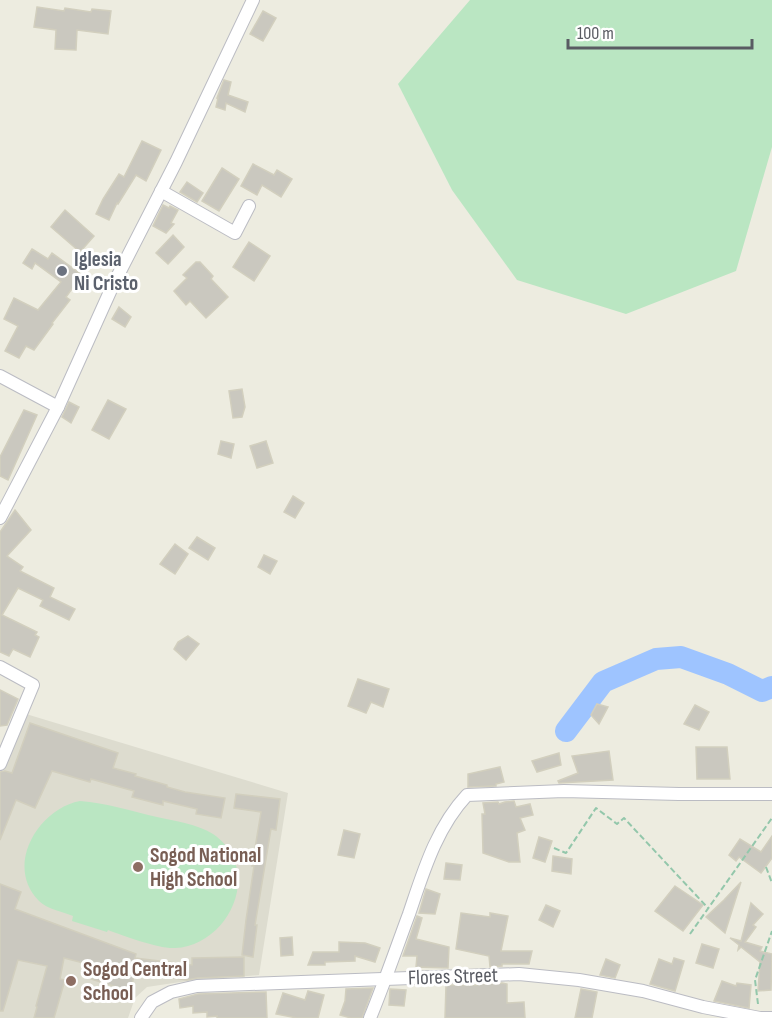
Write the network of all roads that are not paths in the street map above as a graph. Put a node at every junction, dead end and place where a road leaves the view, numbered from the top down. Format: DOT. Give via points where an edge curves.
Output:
graph roads {
  1 [pos="253,0"];
  2 [pos="161,192"];
  3 [pos="249,206"];
  4 [pos="0,376"];
  5 [pos="58,407"];
  6 [pos="0,518"];
  7 [pos="0,667"];
  8 [pos="0,764"];
  9 [pos="772,794"];
  10 [pos="386,979"];
  11 [pos="141,1018"];
  12 [pos="370,1018"];
  13 [pos="772,1018"];
  1 -- 2 [label="street"];
  2 -- 3 [label="street" via="235,233"];
  2 -- 5 [label="street" via="113,285"];
  4 -- 5 [label="street"];
  5 -- 6 [label="street"];
  7 -- 8 [label="street" via="33,685"];
  9 -- 10 [label="street" via="564,791 467,795 432,848"];
  10 -- 11 [label="street, Flores Street" via="197,986 171,992 152,1002"];
  10 -- 12 [label="street"];
  10 -- 13 [label="street, Flores Street" via="519,974 555,977"];
}
